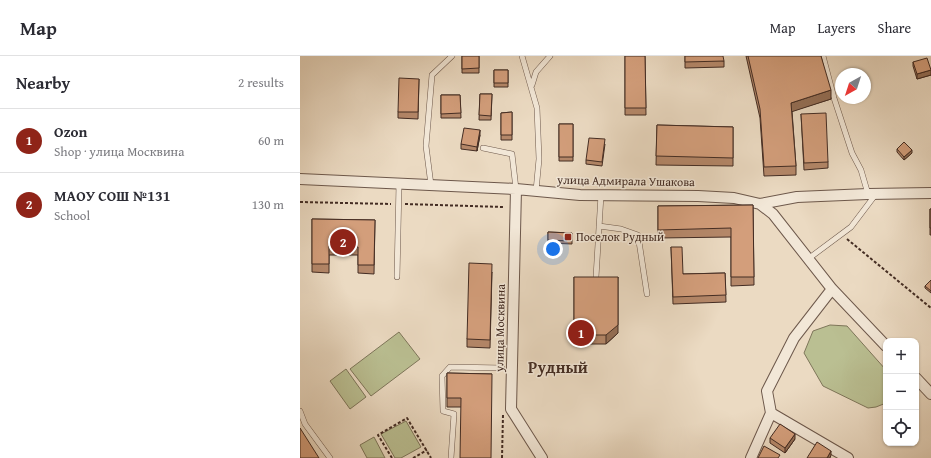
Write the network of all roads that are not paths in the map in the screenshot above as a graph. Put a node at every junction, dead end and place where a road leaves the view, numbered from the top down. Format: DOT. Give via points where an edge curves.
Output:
graph roads {
  1 [pos="452,56"];
  2 [pos="522,56"];
  3 [pos="550,56"];
  4 [pos="823,56"];
  5 [pos="532,86"];
  6 [pos="484,148"];
  7 [pos="300,179"];
  8 [pos="399,184"];
  9 [pos="430,185"];
  10 [pos="516,189"];
  11 [pos="536,191"];
  12 [pos="931,193"];
  13 [pos="872,194"];
  14 [pos="601,195"];
  15 [pos="760,204"];
  16 [pos="599,226"];
  17 [pos="808,260"];
  18 [pos="397,277"];
  19 [pos="596,277"];
  20 [pos="832,289"];
  21 [pos="647,294"];
  22 [pos="883,343"];
  23 [pos="502,368"];
  24 [pos="919,381"];
  25 [pos="931,394"];
  26 [pos="300,411"];
  27 [pos="771,413"];
  28 [pos="330,458"];
  29 [pos="451,458"];
  30 [pos="542,458"];
  31 [pos="751,458"];
  32 [pos="848,458"];
  1 -- 9 [label="lane" via="432,75 426,146"];
  2 -- 5 [label="lane"];
  3 -- 5 [label="lane" via="536,72"];
  4 -- 13 [label="lane" via="852,153"];
  5 -- 11 [label="lane" via="537,108 539,159"];
  6 -- 10 [label="lane" via="512,154"];
  7 -- 8 [label="street, улица Адмирала Ушакова"];
  8 -- 9 [label="street, улица Адмирала Ушакова"];
  8 -- 18 [label="lane"];
  9 -- 10 [label="street, улица Адмирала Ушакова"];
  10 -- 11 [label="street, улица Адмирала Ушакова"];
  10 -- 30 [label="street, улица Москвина" via="511,409"];
  11 -- 14 [label="street, улица Адмирала Ушакова"];
  12 -- 13 [label="street"];
  13 -- 15 [label="street" via="797,198"];
  13 -- 17 [label="lane" via="851,227"];
  14 -- 15 [label="street, улица Адмирала Ушакова" via="734,198"];
  14 -- 16 [label="lane"];
  15 -- 17 [label="street, улица Адмирала Ушакова" via="773,214"];
  16 -- 19 [label="lane"];
  16 -- 21 [label="lane" via="621,229 638,235"];
  17 -- 20 [label="street, улица Адмирала Ушакова"];
  20 -- 22 [label="street, улица Адмирала Ушакова"];
  20 -- 27 [label="street" via="794,338 767,391"];
  23 -- 29 [label="lane" via="450,367 442,376 443,411 454,414"];
  24 -- 25 [label="street"];
  26 -- 28 [label="lane" via="305,424"];
  27 -- 31 [label="street"];
  27 -- 32 [label="street"];
}
